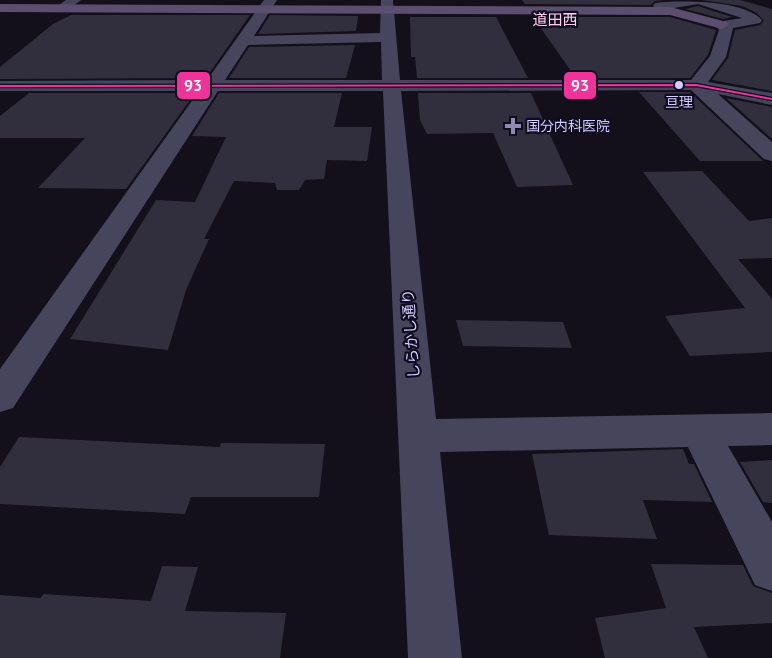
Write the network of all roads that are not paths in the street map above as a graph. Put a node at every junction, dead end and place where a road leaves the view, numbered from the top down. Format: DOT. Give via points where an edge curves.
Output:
graph roads {
  1 [pos="75,0"];
  2 [pos="267,5"];
  3 [pos="387,5"];
  4 [pos="0,8"];
  5 [pos="60,9"];
  6 [pos="670,11"];
  7 [pos="723,24"];
  8 [pos="389,37"];
  9 [pos="242,41"];
  10 [pos="393,85"];
  11 [pos="696,85"];
  12 [pos="0,86"];
  13 [pos="211,86"];
  14 [pos="772,99"];
  15 [pos="772,154"];
  16 [pos="0,398"];
  17 [pos="772,429"];
  18 [pos="699,430"];
  19 [pos="418,436"];
  20 [pos="772,568"];
  21 [pos="435,658"];
  1 -- 5 [label="street"];
  2 -- 3 [label="main road"];
  2 -- 5 [label="main road"];
  2 -- 9 [label="street"];
  3 -- 6 [label="main road"];
  3 -- 8 [label="street, しらかし通り"];
  4 -- 5 [label="main road"];
  6 -- 7 [label="main road"];
  6 -- 7 [label="street" via="660,6 699,0 755,20"];
  7 -- 11 [label="street" via="727,29 718,57"];
  8 -- 9 [label="street"];
  8 -- 10 [label="street, しらかし通り"];
  9 -- 13 [label="street"];
  10 -- 11 [label="street"];
  10 -- 13 [label="street"];
  10 -- 19 [label="street, しらかし通り"];
  11 -- 14 [label="street"];
  11 -- 15 [label="street"];
  12 -- 13 [label="street"];
  13 -- 16 [label="street"];
  17 -- 18 [label="street"];
  18 -- 19 [label="street"];
  18 -- 20 [label="street"];
  19 -- 21 [label="street, しらかし通り"];
}
